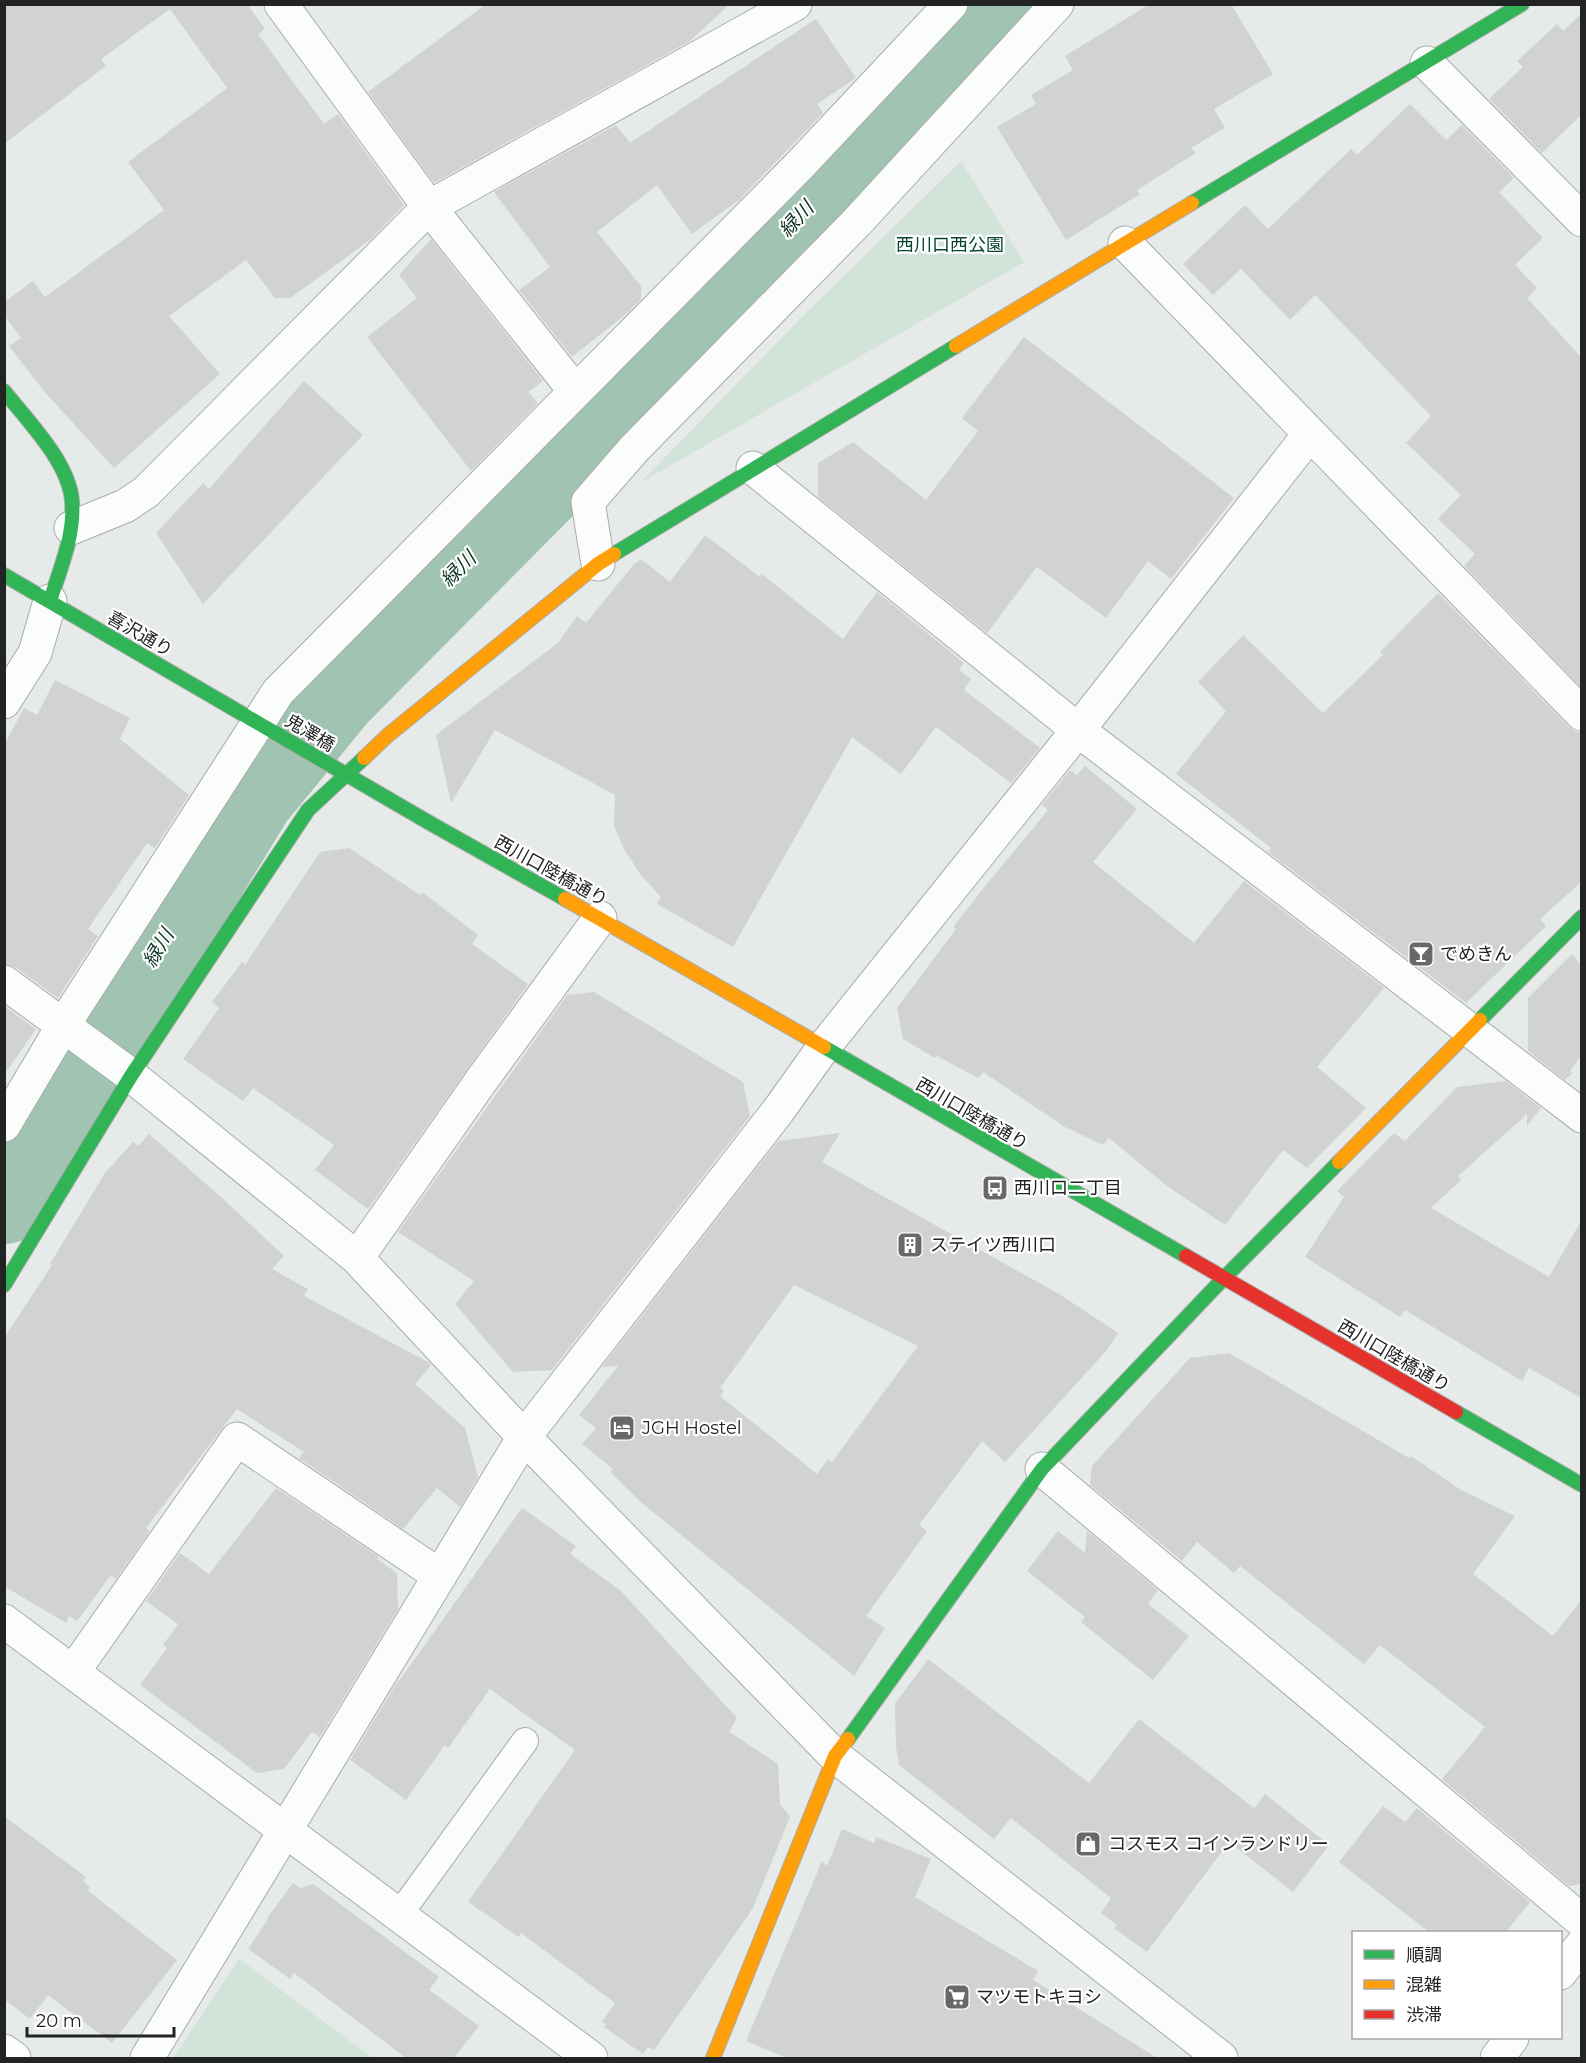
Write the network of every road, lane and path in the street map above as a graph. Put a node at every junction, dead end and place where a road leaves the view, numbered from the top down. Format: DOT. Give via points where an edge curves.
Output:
graph roads {
  1 [pos="281,4"];
  2 [pos="951,4"];
  3 [pos="1057,4"];
  4 [pos="1522,4"];
  5 [pos="792,5"];
  6 [pos="1427,63"];
  7 [pos="429,207"];
  8 [pos="1581,220"];
  9 [pos="1125,243"];
  10 [pos="4,391"];
  11 [pos="575,391"];
  12 [pos="1309,435"];
  13 [pos="753,468"];
  14 [pos="70,528"];
  15 [pos="598,564"];
  16 [pos="4,575"];
  17 [pos="51,602"];
  18 [pos="4,702"];
  19 [pos="1581,714"];
  20 [pos="259,723"];
  21 [pos="1078,730"];
  22 [pos="343,773"];
  23 [pos="1581,916"];
  24 [pos="600,918"];
  25 [pos="7,984"];
  26 [pos="65,1025"];
  27 [pos="1470,1030"];
  28 [pos="823,1048"];
  29 [pos="129,1075"];
  30 [pos="1581,1116"];
  31 [pos="4,1125"];
  32 [pos="357,1258"];
  33 [pos="1223,1279"];
  34 [pos="4,1285"];
  35 [pos="524,1437"];
  36 [pos="1042,1468"];
  37 [pos="1581,1485"];
  38 [pos="440,1576"];
  39 [pos="4,1621"];
  40 [pos="73,1672"];
  41 [pos="525,1741"];
  42 [pos="835,1756"];
  43 [pos="285,1831"];
  44 [pos="399,1915"];
  45 [pos="1581,1921"];
  46 [pos="1581,1945"];
  47 [pos="1562,1970"];
  48 [pos="1511,2039"];
  49 [pos="4,2051"];
  50 [pos="14,2058"];
  51 [pos="147,2058"];
  52 [pos="591,2058"];
  53 [pos="713,2058"];
  54 [pos="1221,2058"];
  55 [pos="1497,2058"];
  1 -- 7 [label="street"];
  2 -- 11 [label="street" via="799,166"];
  3 -- 15 [label="street" via="857,222 634,449 588,502"];
  4 -- 6 [label="street"];
  5 -- 7 [label="street"];
  6 -- 8 [label="street"];
  6 -- 9 [label="street"];
  7 -- 11 [label="street"];
  7 -- 14 [label="street" via="146,492 125,506"];
  9 -- 12 [label="street"];
  9 -- 13 [label="street"];
  10 -- 14 [label="street" via="62,468 72,498"];
  11 -- 20 [label="street" via="278,693"];
  12 -- 19 [label="street"];
  12 -- 21 [label="street"];
  13 -- 15 [label="street"];
  13 -- 21 [label="street"];
  14 -- 17 [label="street"];
  15 -- 22 [label="street"];
  16 -- 17 [label="street, 喜沢通り"];
  17 -- 18 [label="street" via="35,653"];
  17 -- 20 [label="street, 喜沢通り"];
  20 -- 22 [label="street, 鬼澤橋"];
  20 -- 26 [label="street"];
  21 -- 27 [label="street"];
  21 -- 28 [label="street"];
  22 -- 24 [label="street, 西川口陸橋通り"];
  22 -- 29 [label="street" via="308,810"];
  23 -- 27 [label="street"];
  24 -- 28 [label="street, 西川口陸橋通り"];
  24 -- 32 [label="street"];
  25 -- 26 [label="street"];
  26 -- 29 [label="street"];
  26 -- 31 [label="street"];
  27 -- 30 [label="street"];
  27 -- 33 [label="street"];
  28 -- 33 [label="street, 西川口陸橋通り"];
  28 -- 35 [label="street"];
  29 -- 32 [label="street"];
  29 -- 34 [label="street"];
  32 -- 35 [label="street"];
  33 -- 36 [label="street"];
  33 -- 37 [label="street, 西川口陸橋通り"];
  35 -- 38 [label="street"];
  35 -- 42 [label="street"];
  36 -- 42 [label="street"];
  36 -- 45 [label="street"];
  38 -- 40 [label="street" via="237,1439"];
  38 -- 43 [label="street"];
  39 -- 40 [label="street"];
  40 -- 43 [label="street"];
  41 -- 44 [label="lane"];
  42 -- 53 [label="street"];
  42 -- 54 [label="street"];
  43 -- 44 [label="street"];
  43 -- 51 [label="street"];
  44 -- 52 [label="street"];
  46 -- 47 [label="street"];
  48 -- 55 [label="street"];
  49 -- 50 [label="street"];
}
